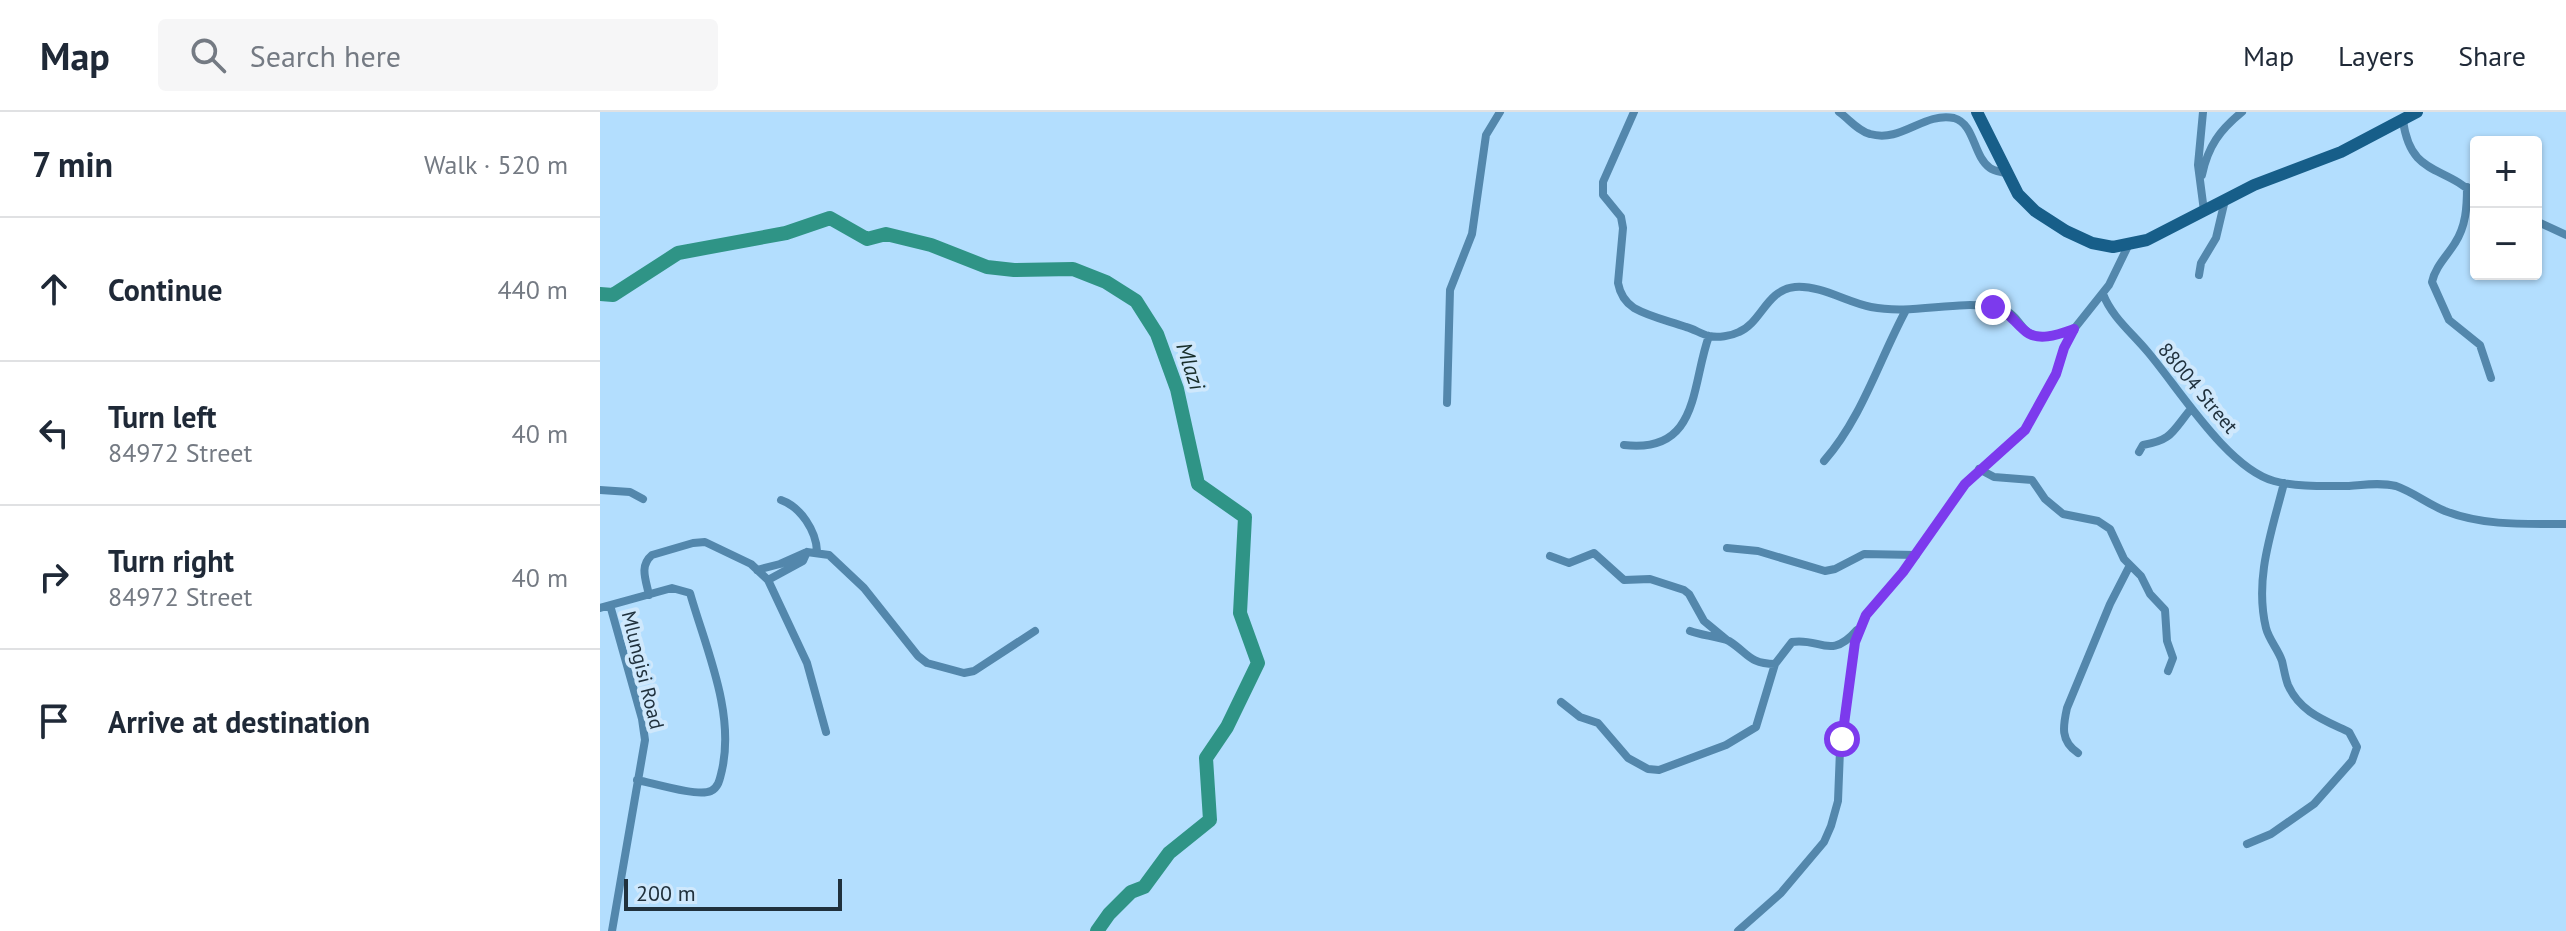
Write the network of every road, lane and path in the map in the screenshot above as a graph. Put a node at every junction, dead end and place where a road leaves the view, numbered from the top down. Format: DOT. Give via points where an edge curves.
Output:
graph roads {
  1 [pos="1500,112"];
  2 [pos="1634,112"];
  3 [pos="1839,112"];
  4 [pos="1977,112"];
  5 [pos="2203,112"];
  6 [pos="2242,112"];
  7 [pos="2417,112"];
  8 [pos="2403,121"];
  9 [pos="2008,174"];
  10 [pos="2199,187"];
  11 [pos="2467,187"];
  12 [pos="2470,190"];
  13 [pos="2226,200"];
  14 [pos="2204,211"];
  15 [pos="2542,224"];
  16 [pos="2566,235"];
  17 [pos="2128,246"];
  18 [pos="2199,275"];
  19 [pos="2103,294"];
  20 [pos="1906,310"];
  21 [pos="2074,329"];
  22 [pos="1709,336"];
  23 [pos="2491,378"];
  24 [pos="1447,403"];
  25 [pos="2190,410"];
  26 [pos="1624,445"];
  27 [pos="2139,452"];
  28 [pos="1824,461"];
  29 [pos="1979,469"];
  30 [pos="2284,483"];
  31 [pos="600,490"];
  32 [pos="643,499"];
  33 [pos="781,500"];
  34 [pos="2566,524"];
  35 [pos="1727,548"];
  36 [pos="812,551"];
  37 [pos="1916,555"];
  38 [pos="1550,556"];
  39 [pos="2130,565"];
  40 [pos="757,570"];
  41 [pos="768,580"];
  42 [pos="649,595"];
  43 [pos="610,605"];
  44 [pos="600,608"];
  45 [pos="1860,626"];
  46 [pos="1035,631"];
  47 [pos="1690,631"];
  48 [pos="1727,640"];
  49 [pos="1775,664"];
  50 [pos="2168,671"];
  51 [pos="1561,702"];
  52 [pos="826,732"];
  53 [pos="2078,753"];
  54 [pos="637,780"];
  55 [pos="2247,844"];
  56 [pos="612,931"];
  57 [pos="1738,931"];
  1 -- 24 [label="street" via="1486,135 1472,234 1450,290"];
  2 -- 22 [label="street" via="1603,182 1603,195 1623,228 1619,291 1635,308"];
  3 -- 9 [label="street" via="1863,131 1876,134 1899,134 1924,119 1956,118 1987,165"];
  4 -- 9 [label="street"];
  5 -- 10 [label="street"];
  6 -- 10 [label="street" via="2214,140"];
  7 -- 8 [label="street"];
  8 -- 11 [label="street" via="2422,164"];
  8 -- 13 [label="street"];
  9 -- 17 [label="street" via="2035,211 2066,231 2102,246"];
  10 -- 14 [label="street"];
  11 -- 12 [label="street"];
  11 -- 23 [label="street" via="2462,230 2432,282 2449,320 2480,345"];
  13 -- 14 [label="street"];
  13 -- 18 [label="street"];
  14 -- 17 [label="street"];
  15 -- 16 [label="street"];
  17 -- 19 [label="street"];
  19 -- 21 [label="street"];
  19 -- 25 [label="street, 88004 Street"];
  20 -- 21 [label="street" via="1993,307 2012,315 2031,335"];
  20 -- 22 [label="street" via="1869,307 1795,287 1773,297 1737,334"];
  20 -- 28 [label="street" via="1856,415"];
  21 -- 29 [label="street" via="2025,430"];
  22 -- 26 [label="street" via="1686,421 1654,445"];
  25 -- 27 [label="street" via="2170,436 2143,445"];
  25 -- 30 [label="street, 88004 Street" via="2251,470"];
  29 -- 37 [label="street"];
  29 -- 39 [label="street" via="1994,477 2032,480 2063,514 2104,524"];
  30 -- 34 [label="street, 88004 Street" via="2386,484 2478,520"];
  30 -- 55 [label="street" via="2262,587 2268,635 2301,707 2349,732 2357,747 2352,761 2314,804"];
  31 -- 32 [label="street" via="630,492"];
  33 -- 36 [label="street" via="799,512 815,538"];
  35 -- 37 [label="street" via="1758,551 1819,571 1872,553"];
  36 -- 40 [label="street"];
  36 -- 41 [label="street"];
  36 -- 46 [label="street" via="829,555 864,588 918,656 936,667 974,671"];
  37 -- 45 [label="street"];
  38 -- 48 [label="street" via="1569,563 1594,553 1624,580 1645,578 1679,587 1704,621"];
  39 -- 50 [label="street" via="2167,614 2173,658"];
  39 -- 53 [label="street" via="2067,708 2064,738"];
  40 -- 41 [label="street"];
  40 -- 42 [label="street" via="721,548 693,543 647,559 643,569"];
  41 -- 52 [label="street" via="807,663"];
  42 -- 43 [label="street"];
  42 -- 54 [label="street" via="672,588 690,593 726,723 725,745 717,786 707,792"];
  43 -- 44 [label="street"];
  43 -- 54 [label="street, Mlungisi Road" via="644,729"];
  45 -- 49 [label="street" via="1838,645 1792,642"];
  45 -- 57 [label="street" via="1831,826 1781,893"];
  47 -- 48 [label="street"];
  48 -- 49 [label="street" via="1746,657"];
  49 -- 51 [label="street" via="1756,727 1726,745 1659,770 1628,758 1598,723"];
  54 -- 56 [label="street, Mlungisi Road"];
}
